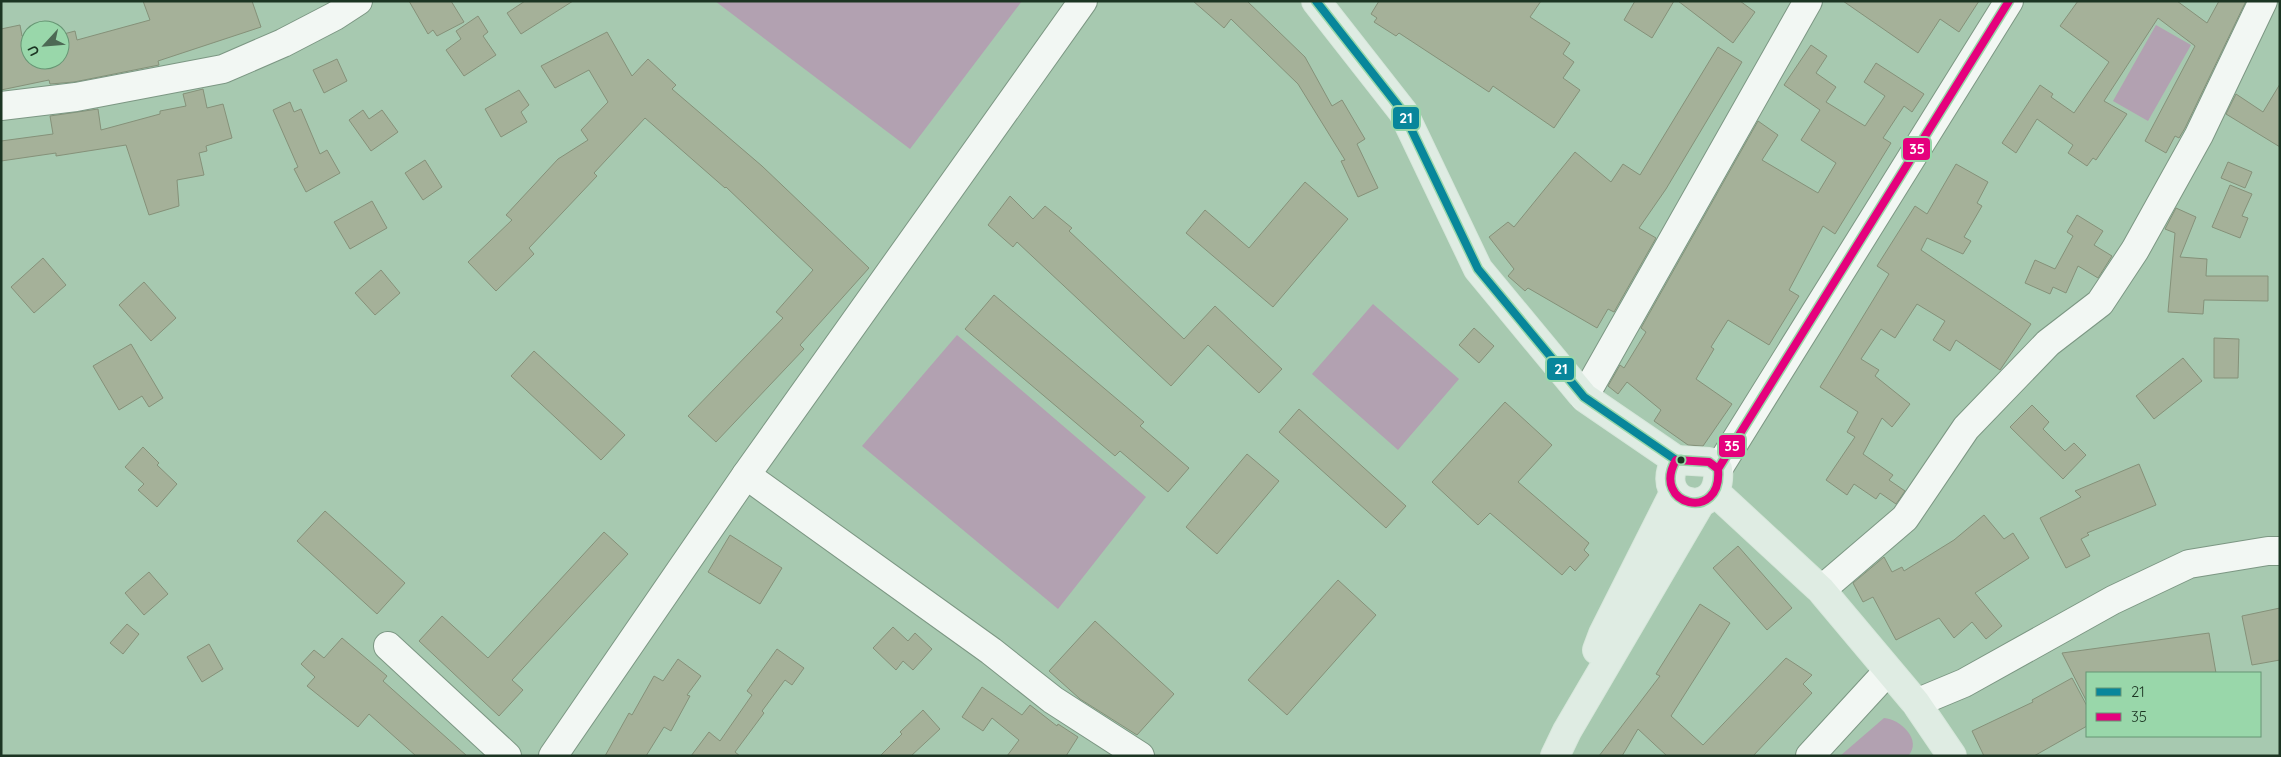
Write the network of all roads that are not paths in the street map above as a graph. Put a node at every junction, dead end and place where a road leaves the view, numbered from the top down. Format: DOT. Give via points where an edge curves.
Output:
graph roads {
  1 [pos="358,1"];
  2 [pos="1083,1"];
  3 [pos="1316,1"];
  4 [pos="1808,1"];
  5 [pos="1990,1"];
  6 [pos="2009,1"];
  7 [pos="2263,1"];
  8 [pos="1,106"];
  9 [pos="1584,397"];
  10 [pos="1676,460"];
  11 [pos="746,475"];
  12 [pos="1711,481"];
  13 [pos="1674,493"];
  14 [pos="2280,551"];
  15 [pos="1820,590"];
  16 [pos="388,646"];
  17 [pos="1888,672"];
  18 [pos="1916,703"];
  19 [pos="1567,731"];
  20 [pos="507,756"];
  21 [pos="553,756"];
  22 [pos="1140,756"];
  23 [pos="1555,756"];
  24 [pos="1810,756"];
  25 [pos="1952,756"];
  1 -- 8 [label="street" via="282,43 223,69 76,97"];
  2 -- 11 [label="street"];
  3 -- 9 [label="main road" via="1403,112 1478,269"];
  4 -- 9 [label="street"];
  5 -- 12 [label="street"];
  6 -- 12 [label="street"];
  7 -- 15 [label="street" via="2199,135 2135,250 2100,303 2048,343 1966,428 1905,518"];
  9 -- 10 [label="main road"];
  10 -- 12 [label="main road"];
  10 -- 13 [label="main road" via="1670,470 1669,482"];
  11 -- 21 [label="street"];
  11 -- 22 [label="street" via="991,651 1053,700"];
  12 -- 13 [label="main road" via="1691,503"];
  12 -- 15 [label="main road"];
  12 -- 19 [label="main road"];
  13 -- 19 [label="main road" via="1603,634"];
  14 -- 18 [label="street" via="2189,564 2113,600 1964,683"];
  15 -- 17 [label="main road"];
  16 -- 20 [label="street"];
  17 -- 18 [label="main road"];
  17 -- 24 [label="street"];
  18 -- 25 [label="main road"];
  19 -- 23 [label="main road"];
}
